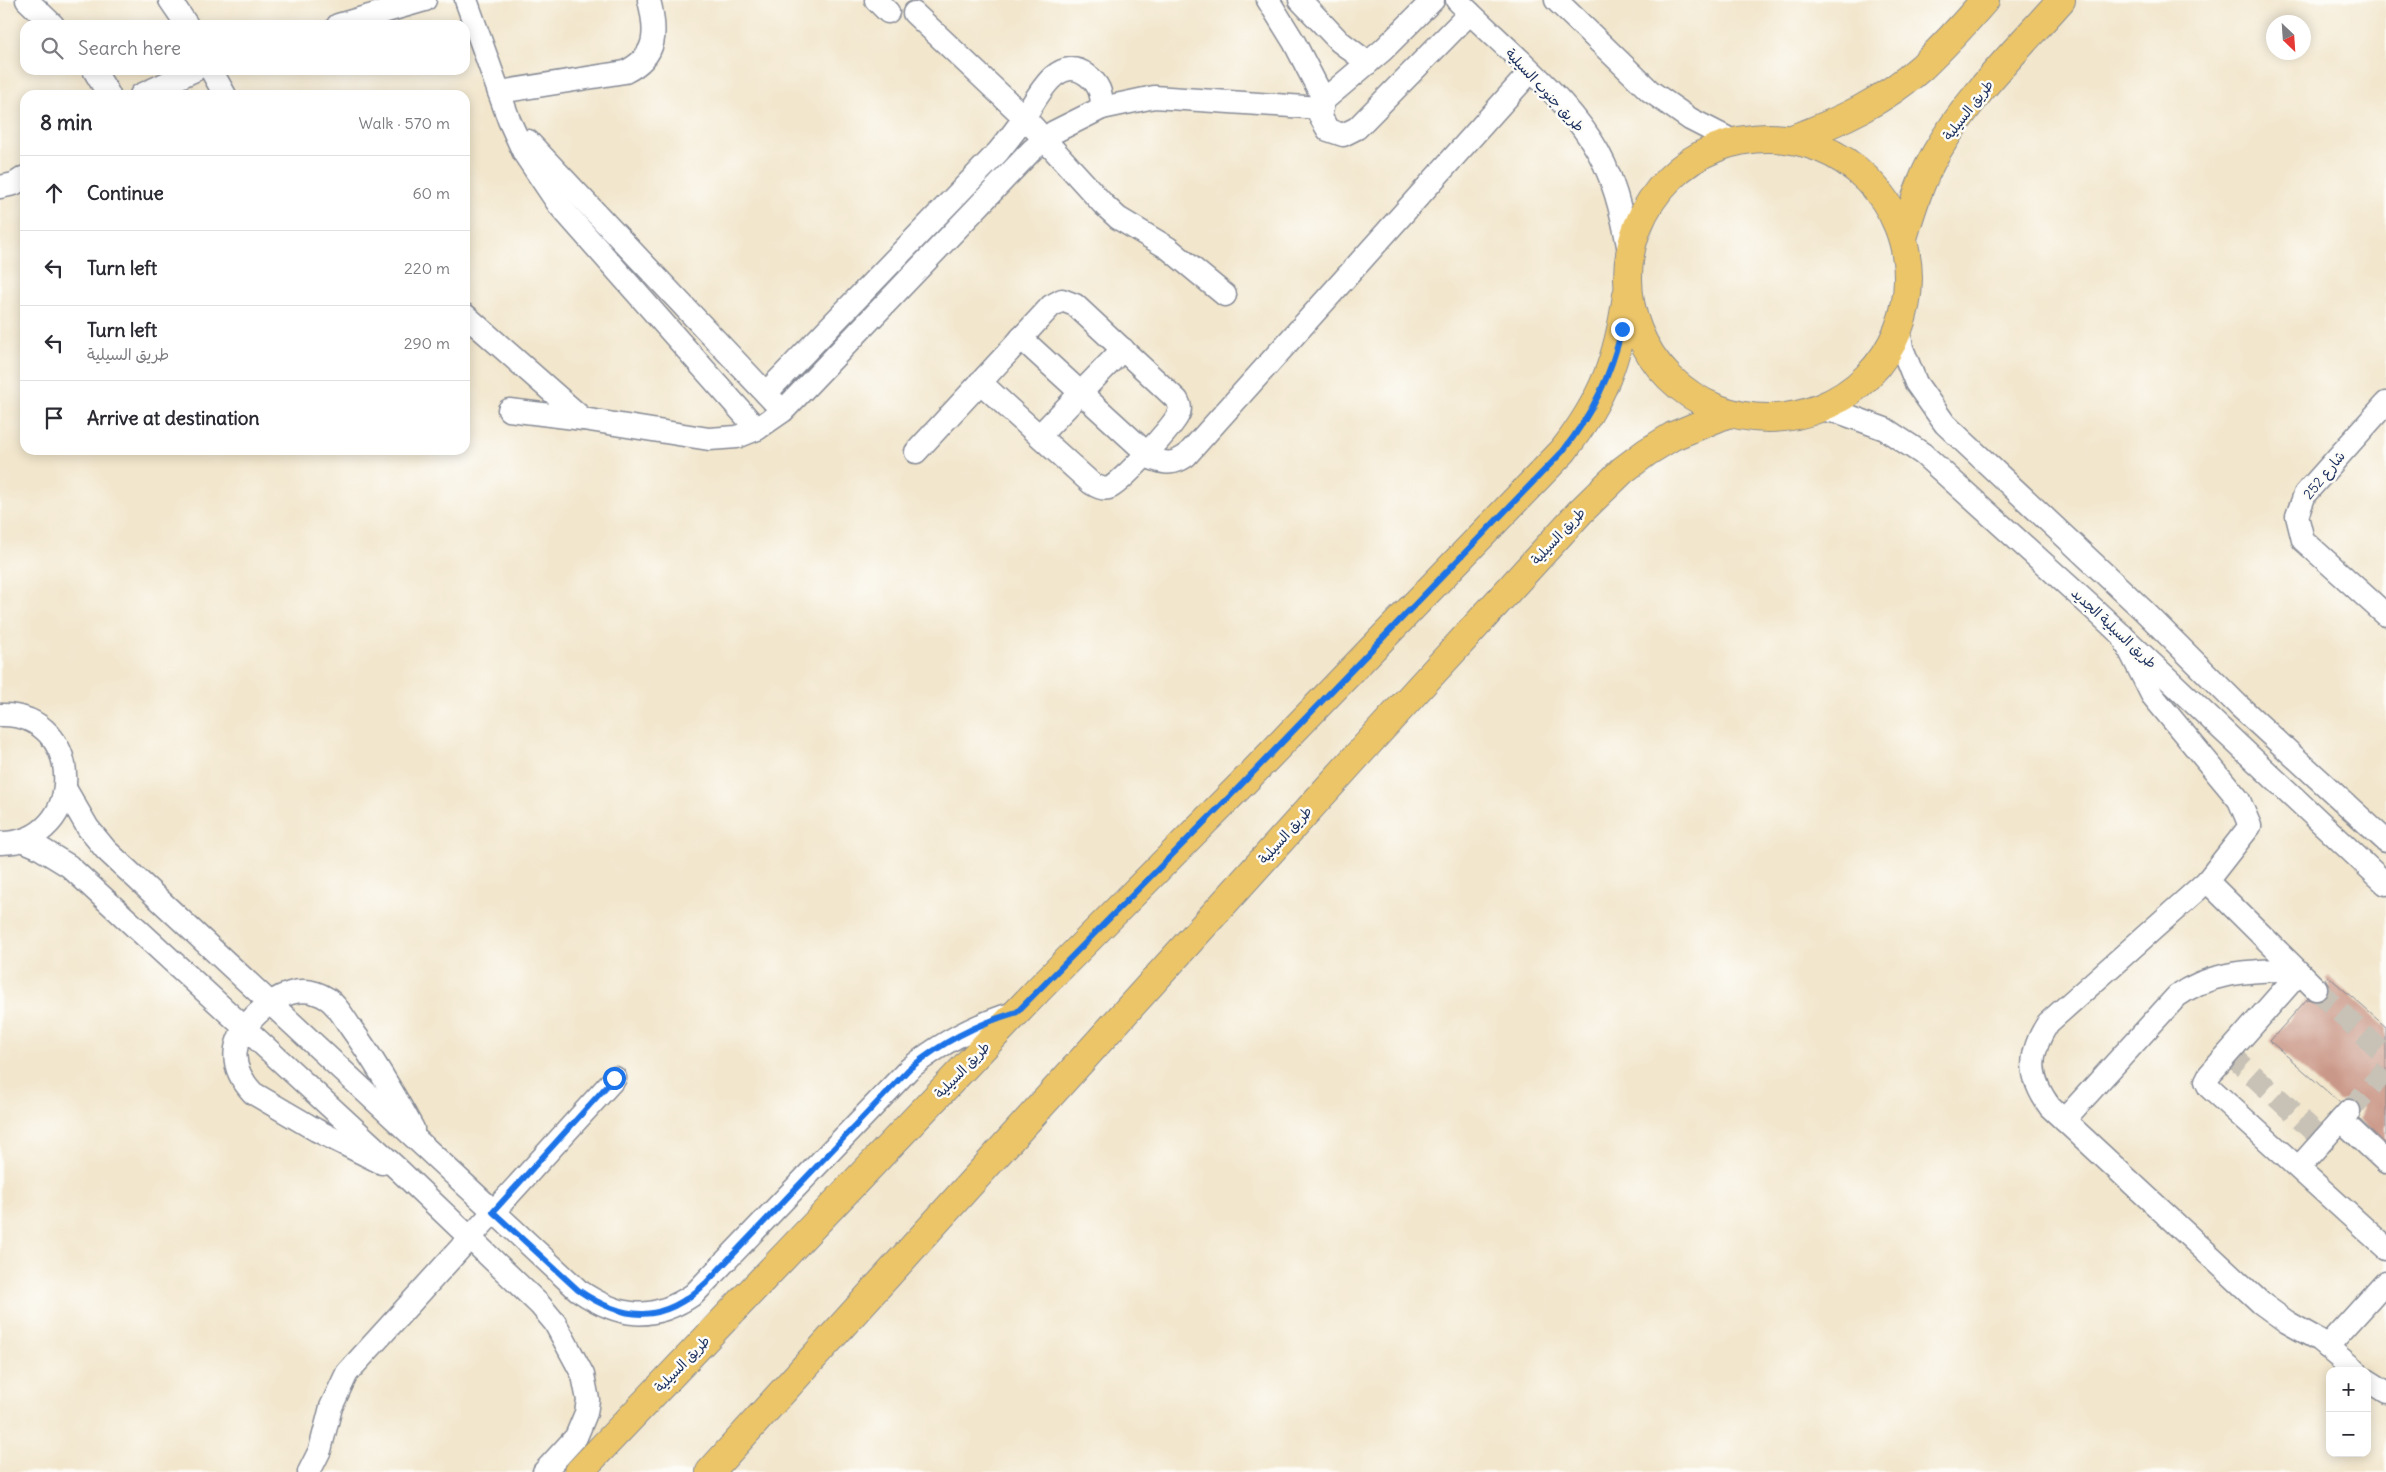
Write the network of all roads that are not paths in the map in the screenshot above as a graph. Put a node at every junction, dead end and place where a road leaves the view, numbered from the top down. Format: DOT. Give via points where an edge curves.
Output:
graph roads {
  1 [pos="52,0"];
  2 [pos="170,0"];
  3 [pos="425,0"];
  4 [pos="466,0"];
  5 [pos="649,0"];
  6 [pos="1268,0"];
  7 [pos="1300,0"];
  8 [pos="1433,0"];
  9 [pos="1556,0"];
  10 [pos="1985,0"];
  11 [pos="2061,0"];
  12 [pos="28,1"];
  13 [pos="1464,7"];
  14 [pos="914,12"];
  15 [pos="48,20"];
  16 [pos="183,20"];
  17 [pos="355,20"];
  18 [pos="1368,63"];
  19 [pos="1530,72"];
  20 [pos="97,75"];
  21 [pos="184,75"];
  22 [pos="214,75"];
  23 [pos="105,90"];
  24 [pos="152,90"];
  25 [pos="222,90"];
  26 [pos="499,92"];
  27 [pos="1323,104"];
  28 [pos="1102,108"];
  29 [pos="1024,117"];
  30 [pos="509,120"];
  31 [pos="1792,139"];
  32 [pos="1044,141"];
  33 [pos="1733,141"];
  34 [pos="20,180"];
  35 [pos="0,187"];
  36 [pos="1903,238"];
  37 [pos="1629,251"];
  38 [pos="1225,294"];
  39 [pos="1628,295"];
  40 [pos="470,319"];
  41 [pos="1899,330"];
  42 [pos="1021,338"];
  43 [pos="1123,350"];
  44 [pos="980,382"];
  45 [pos="766,393"];
  46 [pos="1081,393"];
  47 [pos="2386,403"];
  48 [pos="1818,409"];
  49 [pos="509,410"];
  50 [pos="783,411"];
  51 [pos="1729,413"];
  52 [pos="583,418"];
  53 [pos="757,429"];
  54 [pos="1040,435"];
  55 [pos="1151,447"];
  56 [pos="916,452"];
  57 [pos="2386,615"];
  58 [pos="2122,635"];
  59 [pos="0,716"];
  60 [pos="66,790"];
  61 [pos="22,840"];
  62 [pos="2386,841"];
  63 [pos="0,843"];
  64 [pos="2207,881"];
  65 [pos="2386,884"];
  66 [pos="2297,971"];
  67 [pos="2316,989"];
  68 [pos="269,1002"];
  69 [pos="1017,1012"];
  70 [pos="243,1027"];
  71 [pos="614,1078"];
  72 [pos="2064,1120"];
  73 [pos="423,1147"];
  74 [pos="2386,1162"];
  75 [pos="2299,1167"];
  76 [pos="400,1171"];
  77 [pos="493,1212"];
  78 [pos="469,1238"];
  79 [pos="2386,1248"];
  80 [pos="2386,1282"];
  81 [pos="2327,1347"];
  82 [pos="2351,1367"];
  83 [pos="308,1472"];
  84 [pos="544,1472"];
  85 [pos="579,1472"];
  86 [pos="710,1472"];
  1 -- 12 [label="street"];
  2 -- 16 [label="street"];
  3 -- 17 [label="street"];
  4 -- 26 [label="street"];
  5 -- 26 [label="street" via="654,38 648,54 634,67 625,72"];
  6 -- 27 [label="street"];
  7 -- 18 [label="street" via="1339,41"];
  8 -- 18 [label="street"];
  9 -- 33 [label="street" via="1650,92 1690,119"];
  10 -- 31 [label="main road" via="1921,68 1892,91 1827,126"];
  11 -- 36 [label="main road, طريق السيلية" via="1951,129 1922,181"];
  12 -- 15 [label="street"];
  13 -- 19 [label="street, طريق جنوب السيلية"];
  13 -- 27 [label="street" via="1350,133 1334,134 1328,130 1323,124"];
  14 -- 29 [label="street"];
  18 -- 27 [label="street"];
  19 -- 37 [label="street, طريق جنوب السيلية" via="1575,118 1592,141 1616,194"];
  19 -- 55 [label="street" via="1192,449 1182,452"];
  20 -- 23 [label="street"];
  21 -- 24 [label="street"];
  22 -- 25 [label="street"];
  26 -- 30 [label="street"];
  27 -- 28 [label="street" via="1154,97"];
  28 -- 29 [label="street" via="1102,93 1094,80 1082,71 1068,69 1055,74"];
  28 -- 32 [label="street" via="1063,127"];
  29 -- 32 [label="street"];
  29 -- 45 [label="street" via="998,152"];
  30 -- 45 [label="street"];
  30 -- 53 [label="street" via="524,154 559,205"];
  31 -- 33 [label="main road" via="1762,137"];
  31 -- 36 [label="main road" via="1822,147 1849,162 1873,183 1891,209"];
  32 -- 38 [label="street" via="1118,218 1168,248"];
  32 -- 50 [label="street"];
  33 -- 37 [label="main road" via="1704,153 1677,170 1655,193"];
  34 -- 35 [label="street"];
  36 -- 41 [label="main road" via="1909,268 1907,300"];
  37 -- 39 [label="main road"];
  39 -- 51 [label="main road" via="1635,327 1650,356 1661,369 1699,400"];
  39 -- 69 [label="main road, طريق السيلية" via="1614,362 1584,424 1563,451"];
  40 -- 52 [label="street"];
  41 -- 48 [label="main road" via="1874,369 1858,385"];
  41 -- 62 [label="street" via="1902,348 1916,383 1945,424 2143,610 2239,706"];
  42 -- 43 [label="street" via="1051,306 1062,300 1075,305"];
  42 -- 44 [label="street"];
  42 -- 46 [label="street"];
  43 -- 46 [label="street"];
  43 -- 55 [label="street" via="1180,404 1177,417"];
  44 -- 54 [label="street"];
  44 -- 56 [label="street"];
  45 -- 50 [label="street"];
  46 -- 54 [label="street"];
  46 -- 55 [label="street"];
  47 -- 57 [label="street, شارع 252" via="2305,494 2298,516 2303,540"];
  48 -- 51 [label="main road" via="1789,416 1759,418"];
  48 -- 58 [label="street, طريق السيلية الجديد" via="1885,429 1917,450"];
  49 -- 52 [label="street"];
  50 -- 53 [label="street"];
  51 -- 86 [label="main road, طريق السيلية" via="1673,436 1647,452 1623,470 1580,512"];
  52 -- 53 [label="street" via="709,439 737,437"];
  54 -- 55 [label="street" via="1091,483 1103,488 1113,486"];
  58 -- 64 [label="street" via="2152,695 2239,800 2250,826"];
  58 -- 65 [label="street, طريق السيلية الجديد"];
  59 -- 60 [label="street" via="30,721 52,738 64,762"];
  60 -- 61 [label="street" via="51,821 35,835"];
  60 -- 68 [label="street" via="88,828 106,850"];
  61 -- 63 [label="street"];
  61 -- 70 [label="street" via="69,866"];
  64 -- 66 [label="street"];
  64 -- 72 [label="street" via="2048,1023 2038,1038 2033,1056 2033,1075 2039,1092"];
  66 -- 67 [label="street"];
  66 -- 72 [label="street" via="2230,974 2193,985 2177,996"];
  66 -- 75 [label="street" via="2206,1080 2209,1088"];
  68 -- 70 [label="street"];
  68 -- 73 [label="street"];
  68 -- 73 [label="street" via="298,991 319,994 336,1005"];
  69 -- 77 [label="street" via="968,1029 909,1069 706,1283 682,1303 667,1309 629,1313 603,1307 578,1290"];
  69 -- 85 [label="main road, طريق السيلية"];
  70 -- 76 [label="street"];
  70 -- 76 [label="street" via="236,1046 236,1064 253,1093 344,1145"];
  71 -- 77 [label="street"];
  72 -- 81 [label="street" via="2261,1303"];
  73 -- 77 [label="street"];
  74 -- 75 [label="street" via="2345,1116"];
  75 -- 79 [label="street"];
  76 -- 78 [label="street"];
  77 -- 78 [label="street"];
  78 -- 83 [label="street" via="347,1373 331,1407 320,1450"];
  78 -- 84 [label="street" via="540,1305 559,1329 583,1375 588,1400 582,1426"];
  80 -- 81 [label="street"];
  81 -- 82 [label="street"];
}
